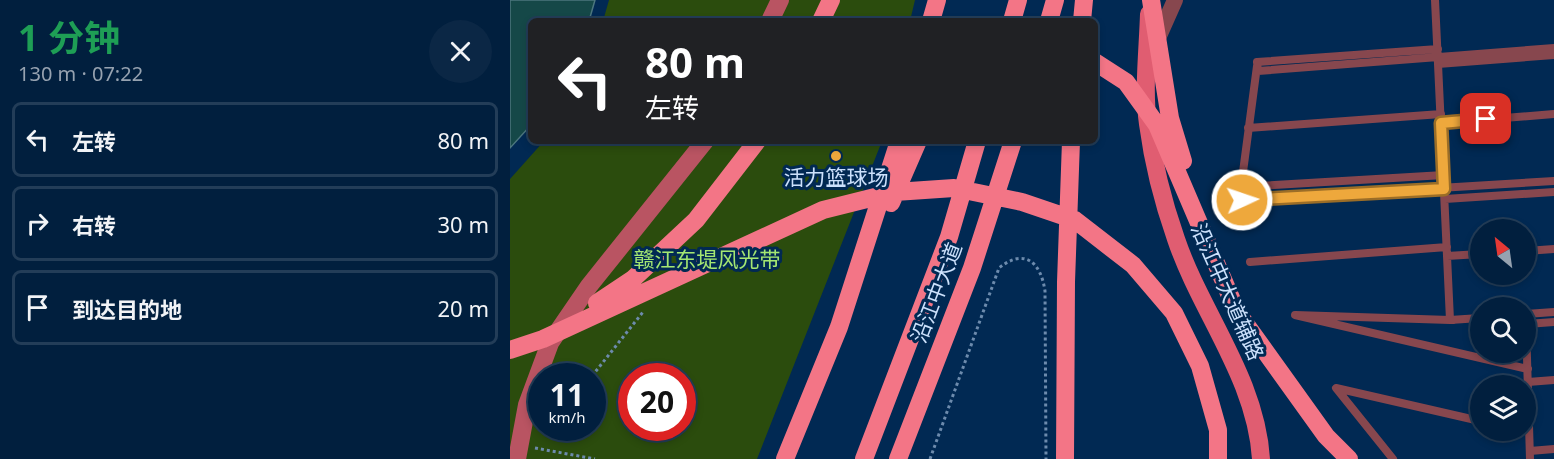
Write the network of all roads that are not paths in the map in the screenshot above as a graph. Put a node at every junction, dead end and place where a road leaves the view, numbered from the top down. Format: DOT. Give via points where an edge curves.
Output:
graph roads {
  1 [pos="780,0"];
  2 [pos="831,0"];
  3 [pos="937,0"];
  4 [pos="1018,0"];
  5 [pos="1055,0"];
  6 [pos="1084,0"];
  7 [pos="1150,0"];
  8 [pos="1175,0"];
  9 [pos="1435,0"];
  10 [pos="771,18"];
  11 [pos="822,18"];
  12 [pos="932,18"];
  13 [pos="1013,18"];
  14 [pos="1050,18"];
  15 [pos="1082,18"];
  16 [pos="1554,48"];
  17 [pos="1554,55"];
  18 [pos="1438,57"];
  19 [pos="1148,59"];
  20 [pos="1098,64"];
  21 [pos="1554,114"];
  22 [pos="1441,118"];
  23 [pos="1248,128"];
  24 [pos="703,144"];
  25 [pos="755,144"];
  26 [pos="898,144"];
  27 [pos="917,144"];
  28 [pos="976,144"];
  29 [pos="1012,144"];
  30 [pos="1071,144"];
  31 [pos="1444,175"];
  32 [pos="1554,181"];
  33 [pos="1241,187"];
  34 [pos="1444,189"];
  35 [pos="1554,192"];
  36 [pos="1445,199"];
  37 [pos="1202,226"];
  38 [pos="1554,249"];
  39 [pos="1536,250"];
  40 [pos="1447,252"];
  41 [pos="1470,253"];
  42 [pos="1250,262"];
  43 [pos="1554,312"];
  44 [pos="1536,318"];
  45 [pos="1450,320"];
  46 [pos="1470,320"];
  47 [pos="1536,321"];
  48 [pos="1554,322"];
  49 [pos="839,327"];
  50 [pos="543,339"];
  51 [pos="510,350"];
  52 [pos="1528,363"];
  53 [pos="1528,369"];
  54 [pos="1528,375"];
  55 [pos="1554,380"];
  56 [pos="1536,381"];
  57 [pos="1470,419"];
  58 [pos="1554,449"];
  59 [pos="1530,455"];
  60 [pos="517,459"];
  61 [pos="785,459"];
  62 [pos="864,459"];
  63 [pos="898,459"];
  64 [pos="1065,459"];
  65 [pos="1218,459"];
  66 [pos="1261,459"];
  67 [pos="1348,459"];
  68 [pos="1393,459"];
  1 -- 10 [label="street"];
  2 -- 11 [label="highway"];
  3 -- 12 [label="highway"];
  4 -- 13 [label="highway"];
  5 -- 14 [label="highway"];
  6 -- 15 [label="highway"];
  7 -- 19 [label="main road, 沿江中大道辅路"];
  7 -- 37 [label="highway" via="1170,118"];
  8 -- 19 [label="street"];
  9 -- 18 [label="lane"];
  16 -- 18 [label="lane"];
  17 -- 18 [label="lane"];
  18 -- 22 [label="lane"];
  18 -- 23 [label="lane" via="1257,62"];
  19 -- 66 [label="main road, 沿江中大道辅路" via="1148,122 1160,184 1176,240 1204,305 1239,370 1260,438"];
  20 -- 37 [label="highway" via="1126,82 1157,125"];
  21 -- 22 [label="lane"];
  22 -- 23 [label="lane"];
  22 -- 31 [label="lane"];
  23 -- 33 [label="lane"];
  24 -- 60 [label="street" via="589,286 549,343 527,405"];
  25 -- 50 [label="highway" via="696,220 633,279"];
  26 -- 49 [label="highway"];
  27 -- 49 [label="highway"];
  28 -- 62 [label="highway, 沿江中大道" via="950,237"];
  29 -- 63 [label="highway, 沿江中大道" via="972,268"];
  30 -- 64 [label="highway" via="1065,282"];
  31 -- 33 [label="lane"];
  31 -- 34 [label="lane"];
  32 -- 34 [label="lane"];
  33 -- 34 [label="lane" via="1242,200"];
  34 -- 36 [label="lane"];
  35 -- 36 [label="lane"];
  36 -- 40 [label="lane"];
  37 -- 67 [label="highway" via="1237,312 1326,436"];
  38 -- 39 [label="lane"];
  40 -- 41 [label="lane"];
  40 -- 42 [label="lane"];
  40 -- 45 [label="lane"];
  43 -- 44 [label="lane"];
  45 -- 46 [label="lane"];
  45 -- 53 [label="lane" via="1295,315"];
  47 -- 48 [label="lane"];
  49 -- 61 [label="highway"];
  50 -- 51 [label="highway"];
  50 -- 65 [label="highway" via="823,210 895,192 954,188 1022,202 1075,220 1133,265 1174,313 1200,366 1218,430"];
  52 -- 53 [label="lane"];
  53 -- 54 [label="lane"];
  55 -- 56 [label="lane"];
  57 -- 68 [label="lane" via="1336,388"];
  58 -- 59 [label="lane"];
}
